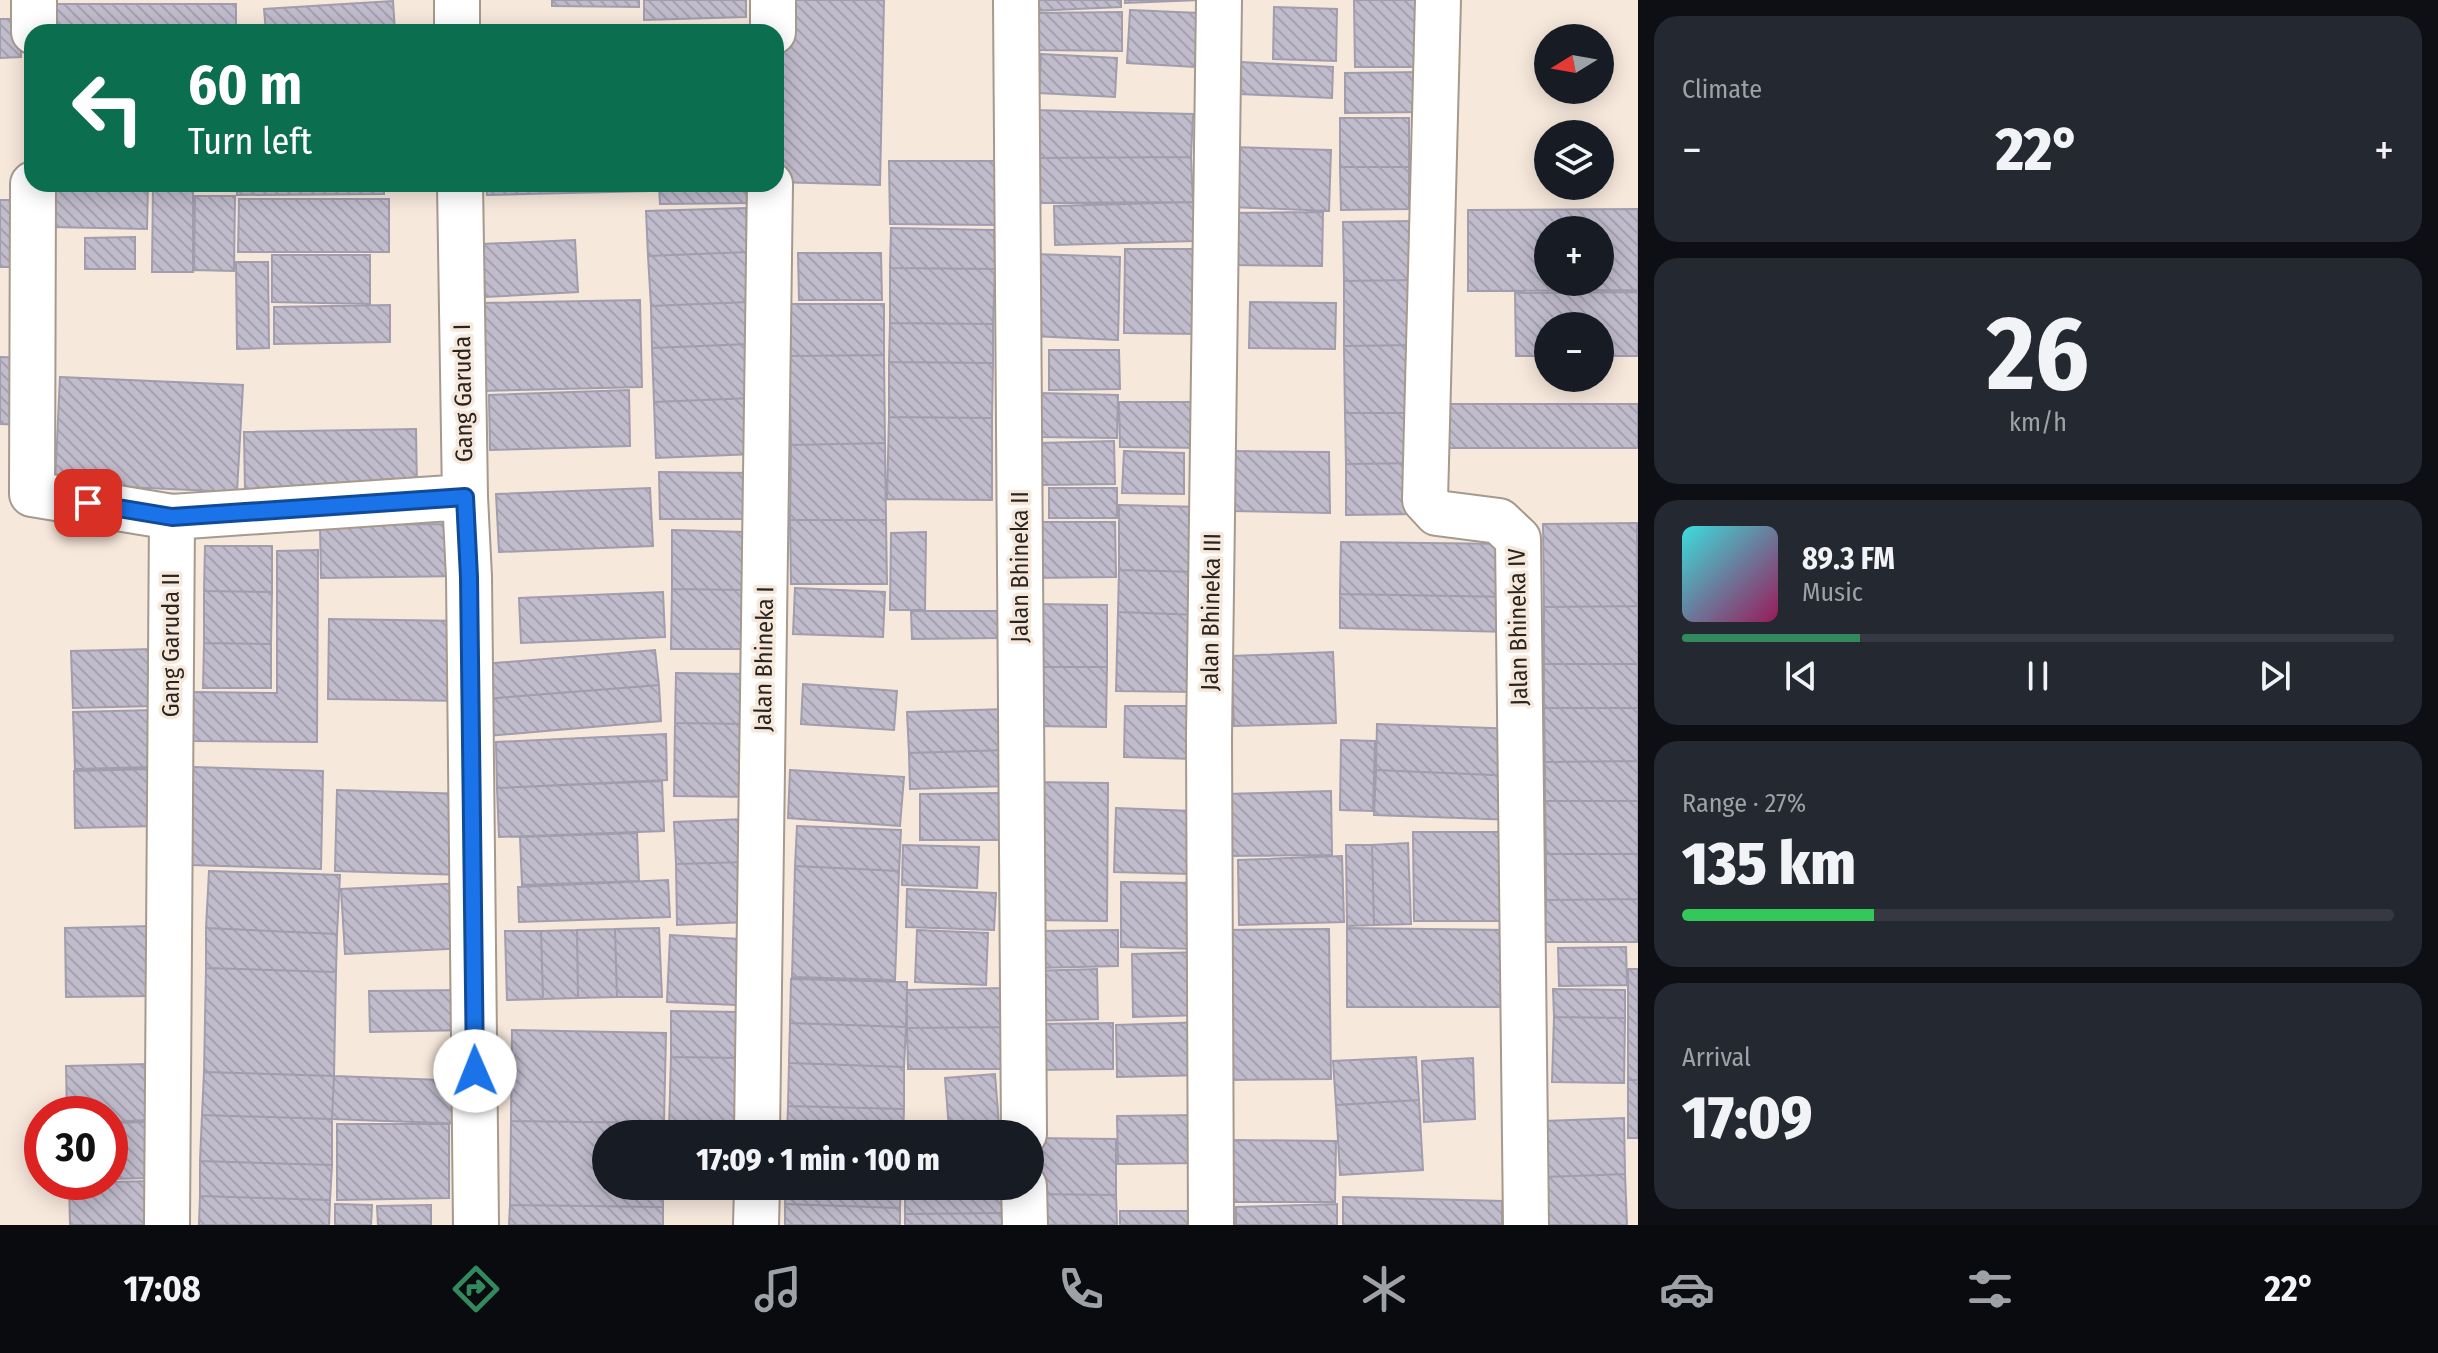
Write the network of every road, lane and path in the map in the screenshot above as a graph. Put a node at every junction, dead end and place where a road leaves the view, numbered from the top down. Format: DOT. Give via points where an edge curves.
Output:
graph roads {
  1 [pos="34,0"];
  2 [pos="457,0"];
  3 [pos="773,0"];
  4 [pos="1016,0"];
  5 [pos="1219,0"];
  6 [pos="1438,0"];
  7 [pos="34,24"];
  8 [pos="457,24"];
  9 [pos="773,24"];
  10 [pos="33,192"];
  11 [pos="460,192"];
  12 [pos="770,192"];
  13 [pos="16,488"];
  14 [pos="465,497"];
  15 [pos="172,517"];
  16 [pos="757,1120"];
  17 [pos="1024,1120"];
  18 [pos="757,1200"];
  19 [pos="1024,1200"];
  20 [pos="167,1225"];
  21 [pos="476,1225"];
  22 [pos="756,1225"];
  23 [pos="1025,1225"];
  24 [pos="1211,1225"];
  25 [pos="1526,1225"];
  1 -- 7 [label="street"];
  2 -- 8 [label="street"];
  3 -- 9 [label="street"];
  4 -- 17 [label="street, Jalan Bhineka II"];
  5 -- 24 [label="street, Jalan Bhineka III" via="1209,738"];
  6 -- 25 [label="street, Jalan Bhineka IV" via="1425,500 1437,513 1499,521 1518,539"];
  10 -- 13 [label="street"];
  11 -- 14 [label="street, Gang Garuda I"];
  12 -- 16 [label="street, Jalan Bhineka I"];
  13 -- 15 [label="street"];
  14 -- 15 [label="street"];
  14 -- 21 [label="street, Gang Garuda I"];
  15 -- 20 [label="street, Gang Garuda II"];
  18 -- 22 [label="street"];
  19 -- 23 [label="street"];
}
